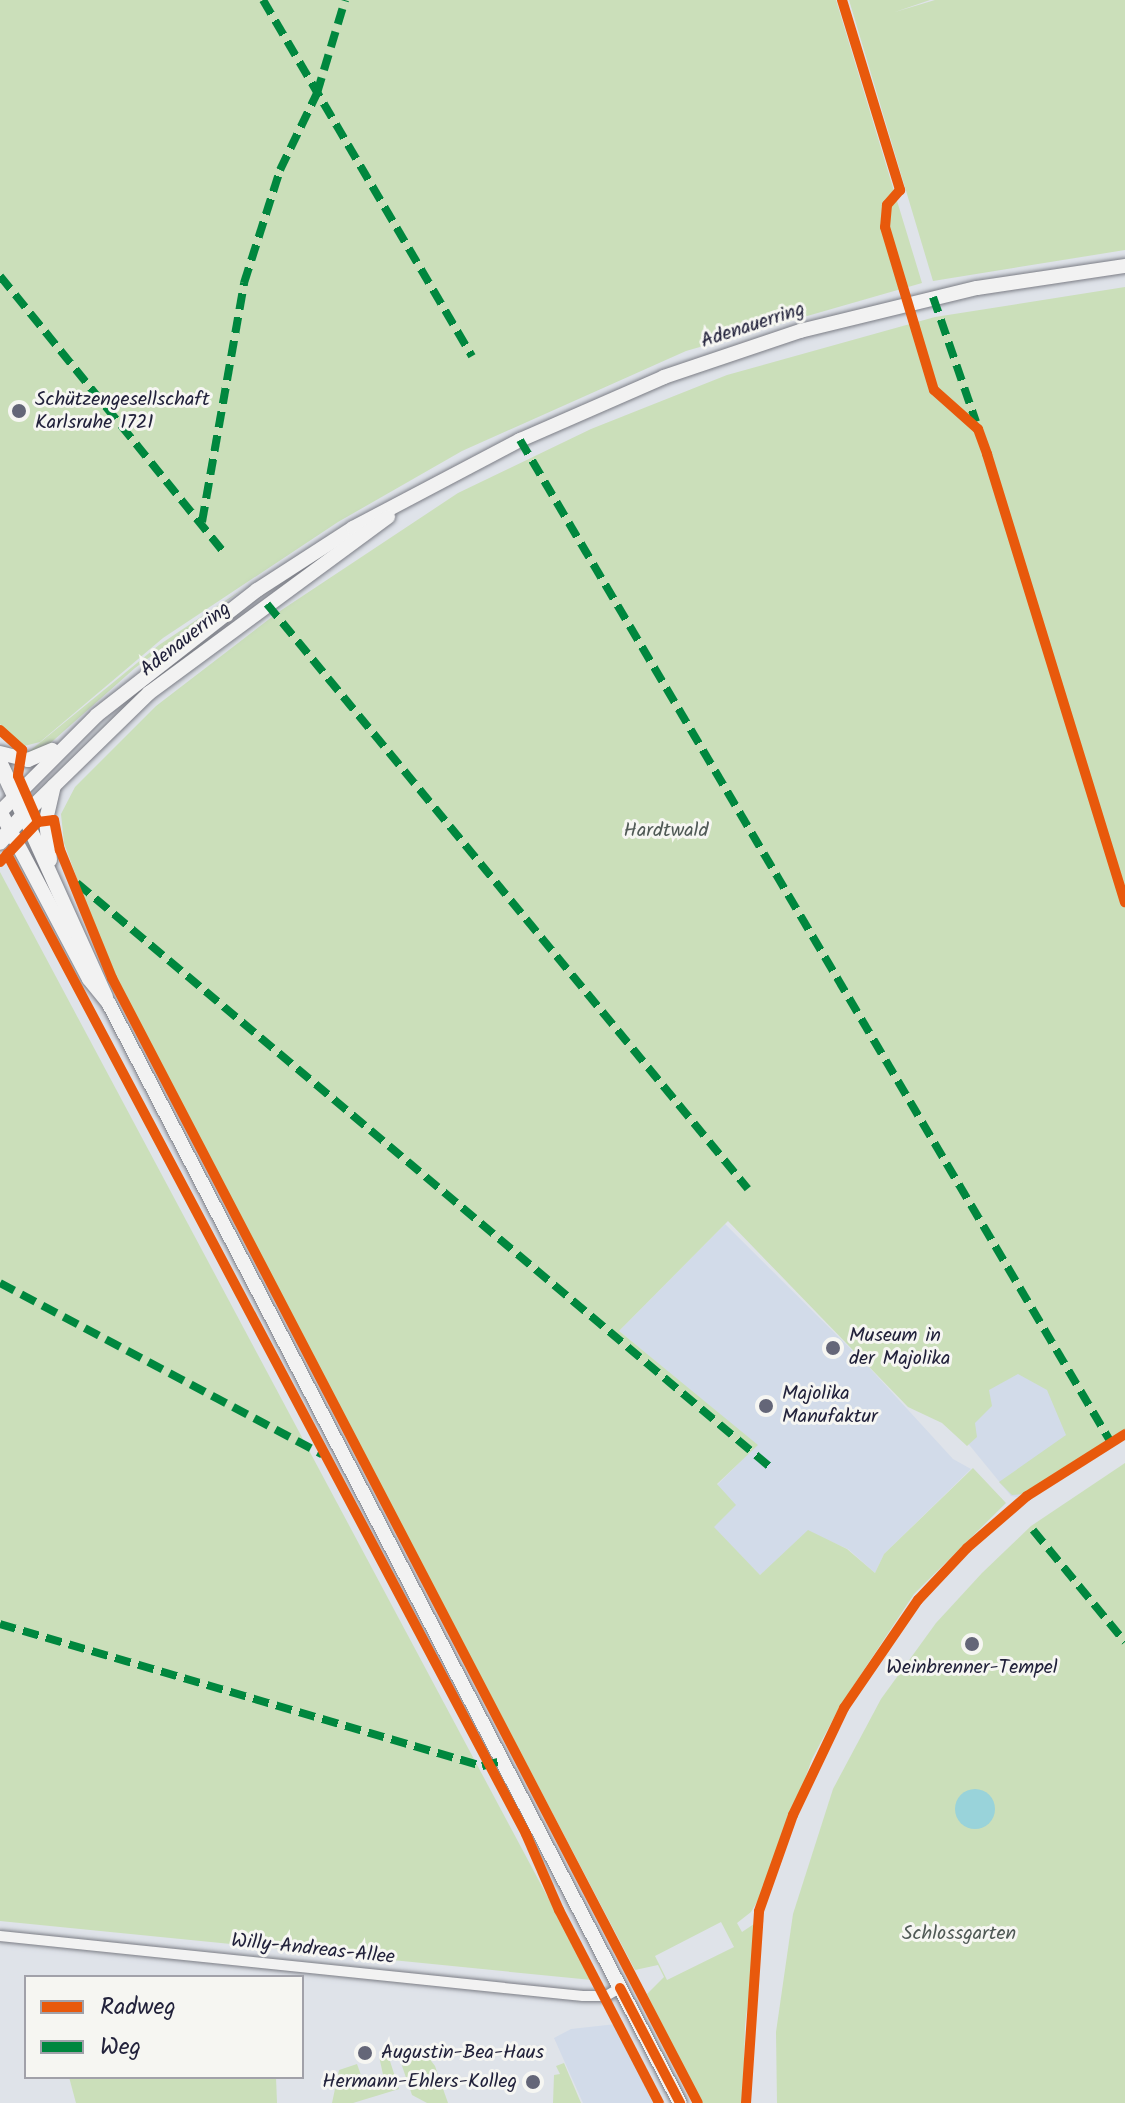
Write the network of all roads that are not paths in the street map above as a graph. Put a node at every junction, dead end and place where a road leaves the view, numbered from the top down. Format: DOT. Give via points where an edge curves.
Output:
graph roads {
  1 [pos="1125,266"];
  2 [pos="417,495"];
  3 [pos="66,743"];
  4 [pos="0,753"];
  5 [pos="0,764"];
  6 [pos="56,780"];
  7 [pos="15,795"];
  8 [pos="0,811"];
  9 [pos="24,815"];
  10 [pos="5,836"];
  11 [pos="53,876"];
  12 [pos="109,1004"];
  13 [pos="0,1936"];
  14 [pos="620,1988"];
  15 [pos="680,2103"];
  1 -- 2 [label="main road, Adenauerring" via="955,293 758,344 561,421"];
  2 -- 3 [label="main road, Adenauerring" via="353,528 257,590 176,649"];
  2 -- 6 [label="main road, Adenauerring" via="201,652"];
  3 -- 4 [label="main road" via="28,760"];
  3 -- 7 [label="main road, Adenauerring"];
  5 -- 7 [label="main road"];
  6 -- 9 [label="main road, Adenauerring"];
  6 -- 11 [label="main road" via="46,820"];
  7 -- 8 [label="main road, Adenauerring"];
  7 -- 9 [label="main road"];
  8 -- 10 [label="main road"];
  9 -- 10 [label="main road, Adenauerring"];
  9 -- 11 [label="main road"];
  10 -- 12 [label="main road"];
  11 -- 12 [label="main road"];
  12 -- 14 [label="main road"];
  13 -- 14 [label="street, Willy-Andreas-Allee" via="583,1996 606,1996"];
  14 -- 15 [label="main road"];
}
